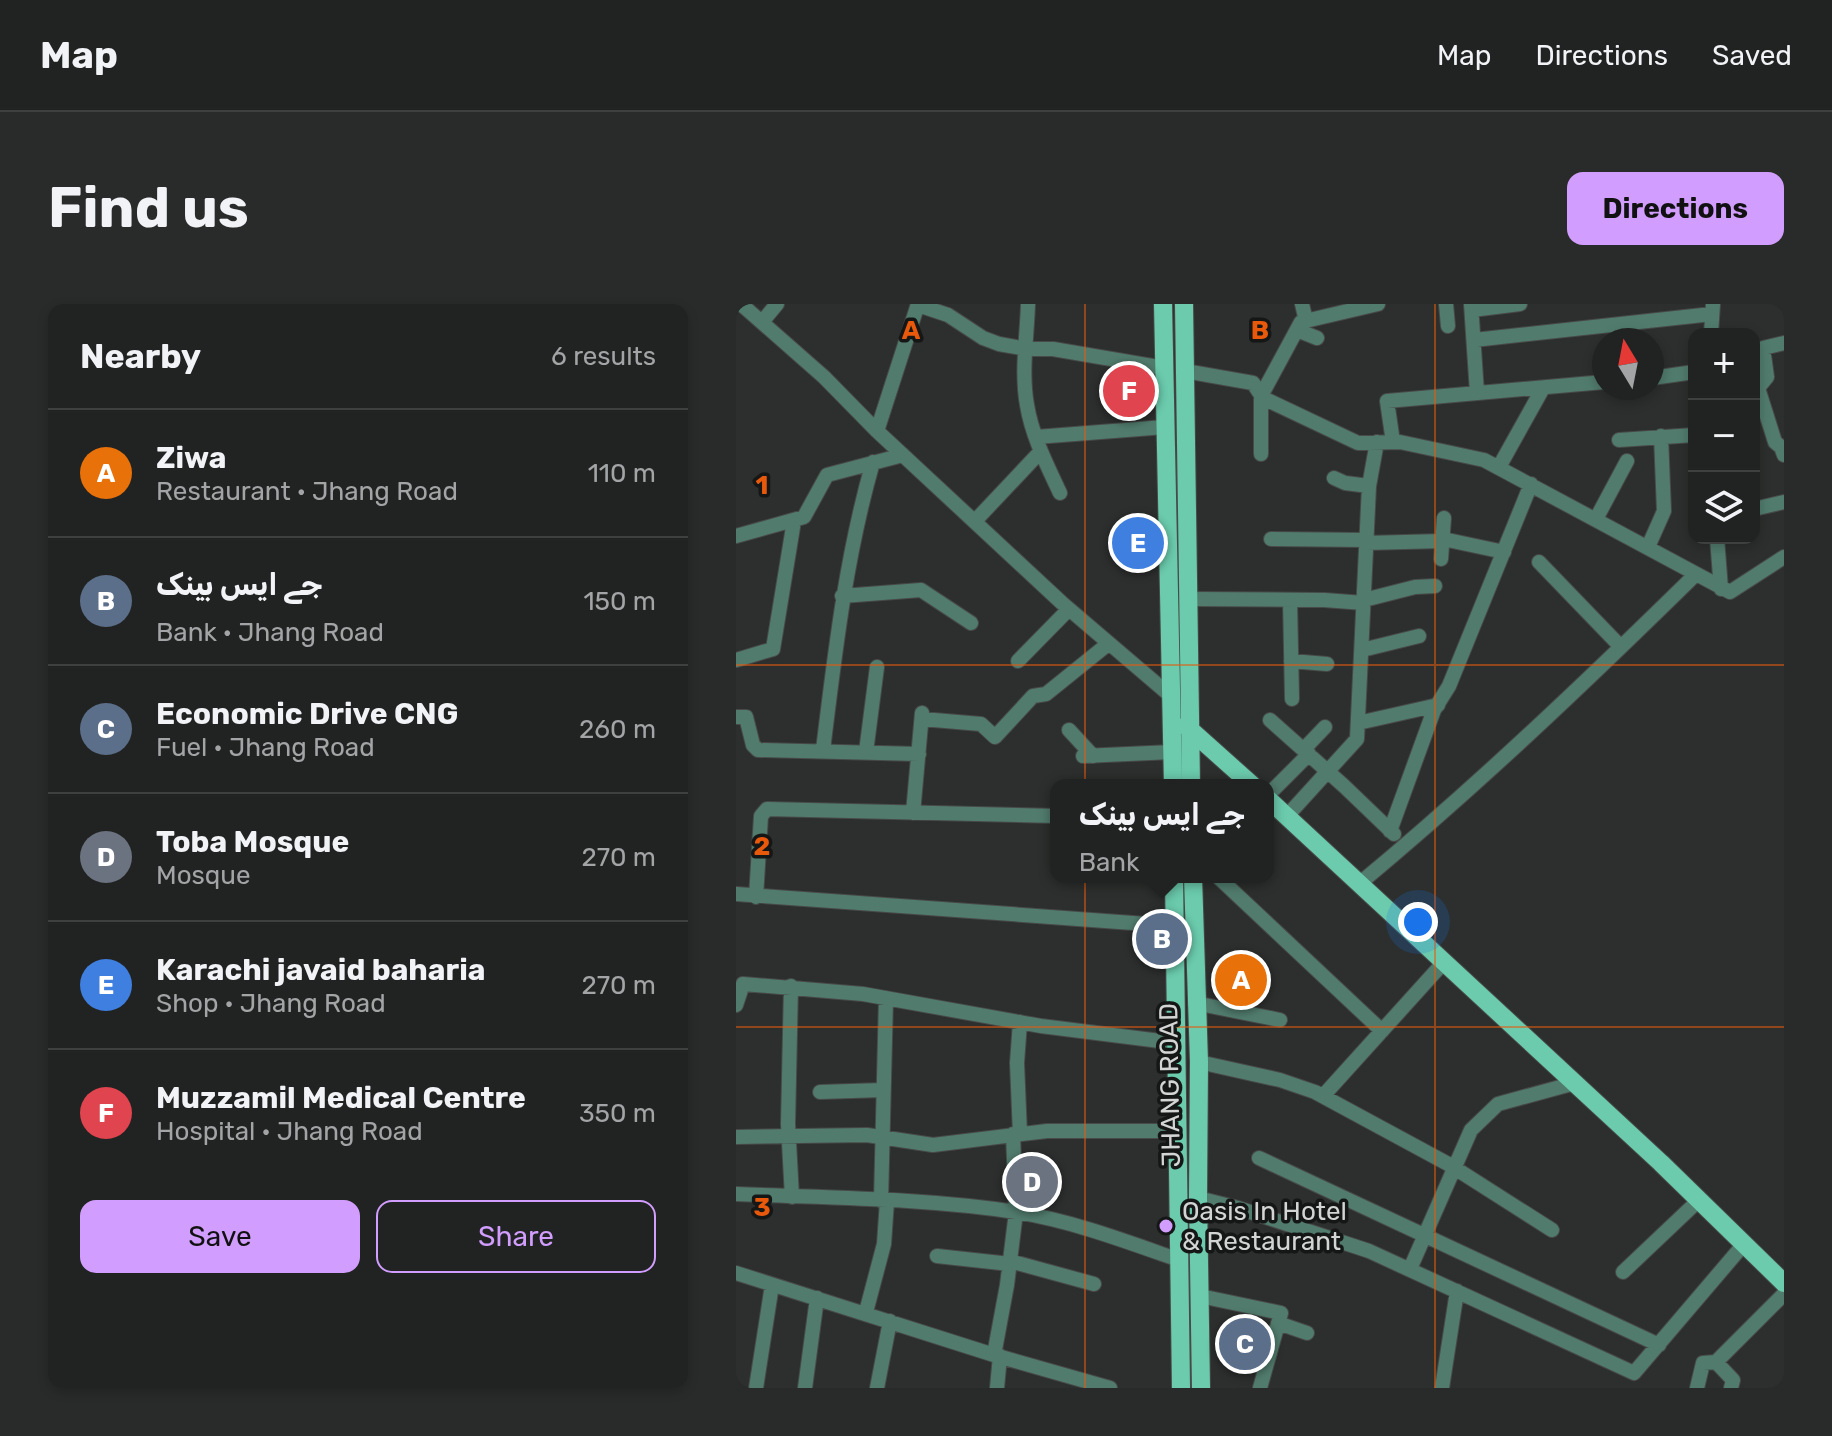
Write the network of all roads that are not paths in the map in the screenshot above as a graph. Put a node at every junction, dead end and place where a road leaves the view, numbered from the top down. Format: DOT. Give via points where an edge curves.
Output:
graph roads {
  1 [pos="741,304"];
  2 [pos="777,304"];
  3 [pos="918,304"];
  4 [pos="1028,304"];
  5 [pos="1163,304"];
  6 [pos="1184,304"];
  7 [pos="1302,304"];
  8 [pos="1378,304"];
  9 [pos="1446,304"];
  10 [pos="1520,304"];
  11 [pos="1472,307"];
  12 [pos="1712,309"];
  13 [pos="1658,311"];
  14 [pos="762,322"];
  15 [pos="1302,326"];
  16 [pos="1448,326"];
  17 [pos="1317,338"];
  18 [pos="1474,340"];
  19 [pos="1784,343"];
  20 [pos="1027,349"];
  21 [pos="1164,368"];
  22 [pos="1185,371"];
  23 [pos="1688,373"];
  24 [pos="1664,376"];
  25 [pos="1592,383"];
  26 [pos="1543,388"];
  27 [pos="1477,393"];
  28 [pos="1261,396"];
  29 [pos="1165,427"];
  30 [pos="877,431"];
  31 [pos="1688,435"];
  32 [pos="1661,436"];
  33 [pos="1619,440"];
  34 [pos="1377,442"];
  35 [pos="1393,442"];
  36 [pos="1038,444"];
  37 [pos="1783,450"];
  38 [pos="1261,454"];
  39 [pos="903,455"];
  40 [pos="1627,461"];
  41 [pos="873,462"];
  42 [pos="1499,467"];
  43 [pos="1334,478"];
  44 [pos="1531,484"];
  45 [pos="1369,486"];
  46 [pos="1060,493"];
  47 [pos="1784,502"];
  48 [pos="1760,508"];
  49 [pos="1444,518"];
  50 [pos="1596,519"];
  51 [pos="794,521"];
  52 [pos="975,521"];
  53 [pos="736,536"];
  54 [pos="1271,539"];
  55 [pos="1443,540"];
  56 [pos="1366,542"];
  57 [pos="1717,544"];
  58 [pos="1648,547"];
  59 [pos="1504,552"];
  60 [pos="1784,557"];
  61 [pos="1441,559"];
  62 [pos="1539,562"];
  63 [pos="1696,574"];
  64 [pos="1435,586"];
  65 [pos="1721,589"];
  66 [pos="842,596"];
  67 [pos="1189,599"];
  68 [pos="1290,600"];
  69 [pos="1364,601"];
  70 [pos="1069,609"];
  71 [pos="971,623"];
  72 [pos="1419,636"];
  73 [pos="1108,644"];
  74 [pos="1621,647"];
  75 [pos="1362,650"];
  76 [pos="736,660"];
  77 [pos="1018,661"];
  78 [pos="1291,661"];
  79 [pos="1327,664"];
  80 [pos="877,667"];
  81 [pos="1292,699"];
  82 [pos="1172,705"];
  83 [pos="1438,705"];
  84 [pos="736,717"];
  85 [pos="1270,720"];
  86 [pos="1358,723"];
  87 [pos="1325,727"];
  88 [pos="1190,729"];
  89 [pos="1069,730"];
  90 [pos="823,750"];
  91 [pos="866,752"];
  92 [pos="1172,752"];
  93 [pos="1306,752"];
  94 [pos="919,754"];
  95 [pos="1328,771"];
  96 [pos="1173,779"];
  97 [pos="1191,779"];
  98 [pos="1245,779"];
  99 [pos="1274,790"];
  100 [pos="1274,803"];
  101 [pos="913,813"];
  102 [pos="1050,816"];
  103 [pos="1287,816"];
  104 [pos="1390,831"];
  105 [pos="1405,846"];
  106 [pos="1174,883"];
  107 [pos="1193,883"];
  108 [pos="1224,883"];
  109 [pos="1359,884"];
  110 [pos="736,894"];
  111 [pos="756,897"];
  112 [pos="1174,926"];
  113 [pos="1445,961"];
  114 [pos="791,986"];
  115 [pos="886,998"];
  116 [pos="1195,1003"];
  117 [pos="736,1005"];
  118 [pos="1280,1020"];
  119 [pos="1020,1022"];
  120 [pos="1382,1031"];
  121 [pos="1176,1043"];
  122 [pos="1199,1062"];
  123 [pos="1575,1083"];
  124 [pos="883,1090"];
  125 [pos="820,1092"];
  126 [pos="1323,1096"];
  127 [pos="1177,1131"];
  128 [pos="1016,1134"];
  129 [pos="736,1137"];
  130 [pos="881,1137"];
  131 [pos="789,1138"];
  132 [pos="1259,1158"];
  133 [pos="1454,1168"];
  134 [pos="736,1194"];
  135 [pos="792,1197"];
  136 [pos="1198,1198"];
  137 [pos="1699,1200"];
  138 [pos="884,1201"];
  139 [pos="1016,1212"];
  140 [pos="1552,1230"];
  141 [pos="1423,1236"];
  142 [pos="1744,1244"];
  143 [pos="937,1256"];
  144 [pos="1179,1260"];
  145 [pos="1010,1262"];
  146 [pos="1410,1269"];
  147 [pos="1623,1272"];
  148 [pos="736,1273"];
  149 [pos="1784,1283"];
  150 [pos="1094,1284"];
  151 [pos="772,1285"];
  152 [pos="1457,1291"];
  153 [pos="1784,1294"];
  154 [pos="1200,1296"];
  155 [pos="817,1298"];
  156 [pos="866,1312"];
  157 [pos="890,1321"];
  158 [pos="1278,1323"];
  159 [pos="1307,1333"];
  160 [pos="1659,1345"];
  161 [pos="997,1356"];
  162 [pos="1716,1362"];
  163 [pos="1075,1384"];
  164 [pos="756,1388"];
  165 [pos="805,1388"];
  166 [pos="877,1388"];
  167 [pos="997,1388"];
  168 [pos="1110,1388"];
  169 [pos="1181,1388"];
  170 [pos="1201,1388"];
  171 [pos="1260,1388"];
  172 [pos="1442,1388"];
  173 [pos="1697,1388"];
  174 [pos="1731,1388"];
  1 -- 14 [label="street"];
  2 -- 14 [label="street"];
  3 -- 20 [label="street" via="948,315 983,338"];
  3 -- 30 [label="street"];
  4 -- 20 [label="street"];
  5 -- 21 [label="main road"];
  6 -- 22 [label="main road"];
  7 -- 15 [label="street"];
  8 -- 15 [label="street"];
  9 -- 16 [label="street"];
  10 -- 11 [label="street"];
  11 -- 18 [label="street"];
  12 -- 13 [label="street"];
  13 -- 18 [label="street"];
  14 -- 30 [label="street"];
  15 -- 17 [label="street"];
  15 -- 28 [label="street"];
  18 -- 27 [label="street"];
  19 -- 37 [label="street" via="1763,348 1767,377 1758,388 1775,442"];
  20 -- 21 [label="street"];
  20 -- 36 [label="street" via="1026,404"];
  21 -- 29 [label="main road"];
  22 -- 28 [label="street" via="1253,383"];
  22 -- 67 [label="main road"];
  23 -- 24 [label="street"];
  25 -- 26 [label="street"];
  26 -- 27 [label="street"];
  26 -- 42 [label="street"];
  27 -- 35 [label="street" via="1387,401"];
  28 -- 34 [label="street" via="1358,443"];
  28 -- 38 [label="street"];
  29 -- 36 [label="street"];
  29 -- 82 [label="main road"];
  30 -- 39 [label="street"];
  31 -- 32 [label="street"];
  32 -- 33 [label="street"];
  32 -- 58 [label="street" via="1664,511"];
  34 -- 35 [label="street"];
  34 -- 45 [label="street"];
  35 -- 42 [label="street"];
  36 -- 46 [label="street"];
  36 -- 52 [label="street"];
  39 -- 41 [label="street"];
  39 -- 52 [label="street"];
  40 -- 50 [label="street"];
  41 -- 51 [label="street" via="827,475 804,517"];
  41 -- 66 [label="street"];
  42 -- 44 [label="street"];
  43 -- 45 [label="street"];
  44 -- 50 [label="street"];
  44 -- 59 [label="street"];
  45 -- 56 [label="street"];
  47 -- 48 [label="street"];
  49 -- 55 [label="street"];
  50 -- 58 [label="street"];
  51 -- 53 [label="street"];
  51 -- 76 [label="street" via="773,649"];
  52 -- 70 [label="street"];
  54 -- 56 [label="street"];
  55 -- 56 [label="street"];
  55 -- 59 [label="street"];
  55 -- 61 [label="street"];
  56 -- 69 [label="street"];
  57 -- 65 [label="street"];
  58 -- 63 [label="street"];
  59 -- 83 [label="street"];
  60 -- 65 [label="street" via="1735,591"];
  62 -- 74 [label="street"];
  63 -- 65 [label="street"];
  63 -- 74 [label="street"];
  64 -- 69 [label="street"];
  66 -- 71 [label="street" via="921,590"];
  66 -- 90 [label="street"];
  67 -- 68 [label="street"];
  67 -- 88 [label="main road"];
  68 -- 69 [label="street"];
  68 -- 78 [label="street"];
  69 -- 75 [label="street"];
  70 -- 73 [label="street"];
  70 -- 77 [label="street"];
  72 -- 75 [label="street"];
  73 -- 82 [label="street"];
  73 -- 94 [label="street" via="1046,694 1033,696 995,737 981,724 922,716"];
  74 -- 105 [label="street"];
  75 -- 86 [label="street"];
  78 -- 79 [label="street"];
  78 -- 81 [label="street"];
  80 -- 91 [label="street"];
  82 -- 88 [label="main road"];
  82 -- 92 [label="main road"];
  83 -- 86 [label="street"];
  83 -- 104 [label="street"];
  84 -- 90 [label="street" via="746,717 755,749"];
  85 -- 93 [label="street"];
  86 -- 95 [label="street" via="1357,739"];
  87 -- 93 [label="street"];
  88 -- 97 [label="main road"];
  88 -- 98 [label="main road"];
  89 -- 92 [label="street" via="1088,756"];
  90 -- 91 [label="street"];
  91 -- 94 [label="street"];
  92 -- 96 [label="main road"];
  93 -- 95 [label="street"];
  93 -- 99 [label="street"];
  94 -- 101 [label="street"];
  95 -- 103 [label="street"];
  95 -- 104 [label="street"];
  100 -- 103 [label="main road"];
  101 -- 102 [label="street"];
  101 -- 111 [label="street" via="767,809 761,816"];
  103 -- 109 [label="main road"];
  104 -- 105 [label="street"];
  105 -- 109 [label="street"];
  106 -- 112 [label="main road, JHANG ROAD"];
  107 -- 116 [label="main road, JHANG ROAD"];
  108 -- 120 [label="street"];
  109 -- 113 [label="main road"];
  110 -- 111 [label="street"];
  111 -- 112 [label="street"];
  112 -- 121 [label="main road, JHANG ROAD"];
  113 -- 120 [label="street"];
  113 -- 123 [label="main road"];
  114 -- 115 [label="street"];
  114 -- 117 [label="street" via="743,984"];
  114 -- 131 [label="street"];
  115 -- 119 [label="street"];
  115 -- 124 [label="street"];
  116 -- 118 [label="street"];
  116 -- 122 [label="main road, JHANG ROAD"];
  119 -- 121 [label="street"];
  119 -- 128 [label="street"];
  120 -- 126 [label="street"];
  121 -- 127 [label="main road, JHANG ROAD"];
  122 -- 126 [label="street" via="1280,1080"];
  122 -- 136 [label="main road, JHANG ROAD"];
  123 -- 133 [label="street" via="1498,1104 1471,1130"];
  123 -- 137 [label="main road"];
  124 -- 125 [label="street"];
  124 -- 130 [label="street"];
  126 -- 133 [label="street"];
  127 -- 128 [label="street"];
  127 -- 144 [label="main road, JHANG ROAD"];
  128 -- 130 [label="street" via="933,1145"];
  128 -- 139 [label="street"];
  129 -- 131 [label="street"];
  130 -- 131 [label="street"];
  130 -- 138 [label="street"];
  131 -- 135 [label="street"];
  132 -- 141 [label="street"];
  133 -- 140 [label="street"];
  133 -- 141 [label="street"];
  134 -- 135 [label="street"];
  135 -- 138 [label="street"];
  136 -- 146 [label="street" via="1369,1251"];
  136 -- 154 [label="main road, JHANG ROAD"];
  137 -- 142 [label="main road"];
  137 -- 147 [label="street"];
  138 -- 139 [label="street"];
  138 -- 156 [label="street" via="884,1244"];
  139 -- 144 [label="street" via="1083,1227"];
  139 -- 145 [label="street"];
  141 -- 146 [label="street"];
  141 -- 160 [label="street"];
  142 -- 149 [label="main road"];
  142 -- 160 [label="street"];
  143 -- 145 [label="street"];
  144 -- 169 [label="main road, JHANG ROAD"];
  145 -- 150 [label="street"];
  145 -- 161 [label="street"];
  146 -- 152 [label="street"];
  148 -- 151 [label="street"];
  151 -- 155 [label="street"];
  151 -- 164 [label="street"];
  152 -- 160 [label="street" via="1634,1373"];
  152 -- 172 [label="street"];
  153 -- 162 [label="street"];
  154 -- 158 [label="street" via="1281,1313"];
  154 -- 170 [label="main road, JHANG ROAD"];
  155 -- 156 [label="street"];
  155 -- 165 [label="street"];
  156 -- 157 [label="street"];
  157 -- 161 [label="street"];
  157 -- 166 [label="street"];
  158 -- 159 [label="street"];
  158 -- 171 [label="street"];
  161 -- 163 [label="street"];
  161 -- 167 [label="street"];
  162 -- 173 [label="street" via="1703,1363"];
  162 -- 174 [label="street" via="1733,1380"];
  163 -- 168 [label="street"];
}
